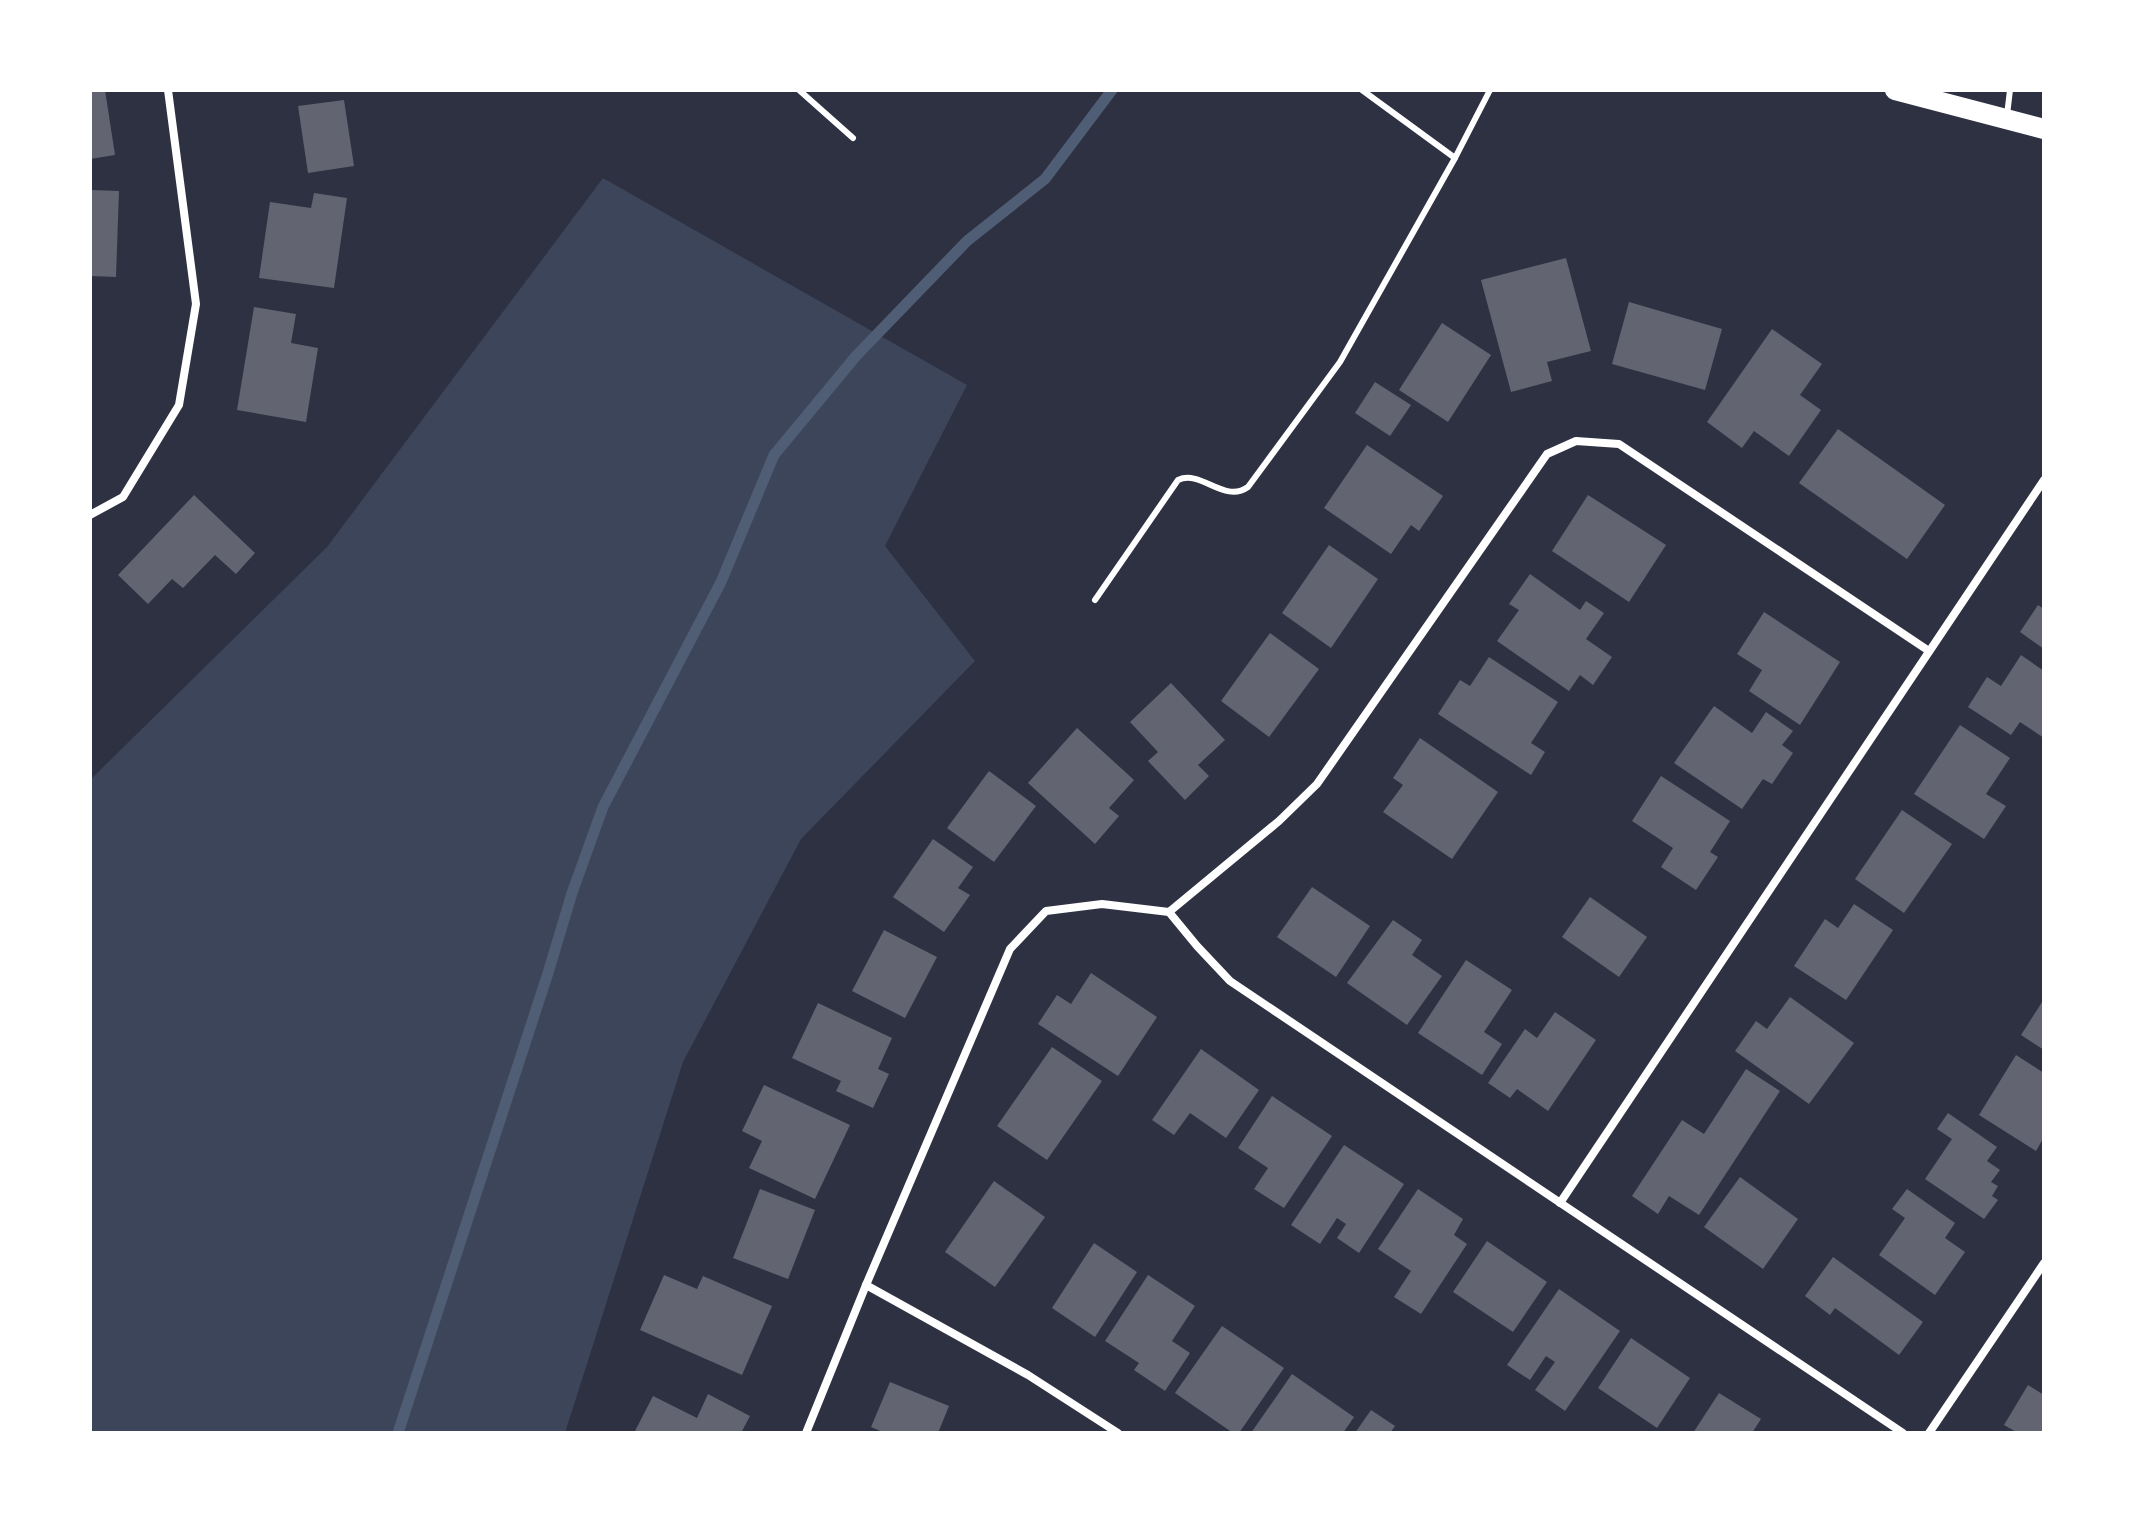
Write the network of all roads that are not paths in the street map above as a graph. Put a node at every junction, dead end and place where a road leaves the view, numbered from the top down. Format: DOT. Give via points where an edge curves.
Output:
graph roads {
  1 [pos="168,90"];
  2 [pos="799,90"];
  3 [pos="1362,90"];
  4 [pos="1490,90"];
  5 [pos="1895,90"];
  6 [pos="2010,90"];
  7 [pos="2006,119"];
  8 [pos="2044,129"];
  9 [pos="853,138"];
  10 [pos="1455,158"];
  11 [pos="2044,480"];
  12 [pos="2041,491"];
  13 [pos="90,515"];
  14 [pos="1095,600"];
  15 [pos="1929,651"];
  16 [pos="1169,912"];
  17 [pos="1560,1203"];
  18 [pos="2044,1263"];
  19 [pos="866,1285"];
  20 [pos="806,1433"];
  21 [pos="1118,1433"];
  22 [pos="1903,1433"];
  23 [pos="1929,1433"];
  1 -- 13 [label="street" via="196,304 179,405 123,497"];
  2 -- 9 [label="lane"];
  3 -- 10 [label="lane"];
  4 -- 10 [label="lane"];
  5 -- 7 [label="main road"];
  6 -- 7 [label="lane"];
  7 -- 8 [label="main road"];
  10 -- 14 [label="lane" via="1340,362 1248,487 1230,492 1191,477 1178,480"];
  11 -- 12 [label="street"];
  12 -- 15 [label="street"];
  15 -- 16 [label="street" via="1619,444 1576,441 1547,454 1317,784"];
  15 -- 17 [label="street"];
  16 -- 17 [label="street" via="1230,981"];
  16 -- 19 [label="street" via="1102,904 1046,911 1010,949"];
  17 -- 22 [label="street"];
  18 -- 23 [label="street"];
  19 -- 20 [label="street"];
  19 -- 21 [label="street" via="1028,1375"];
}
